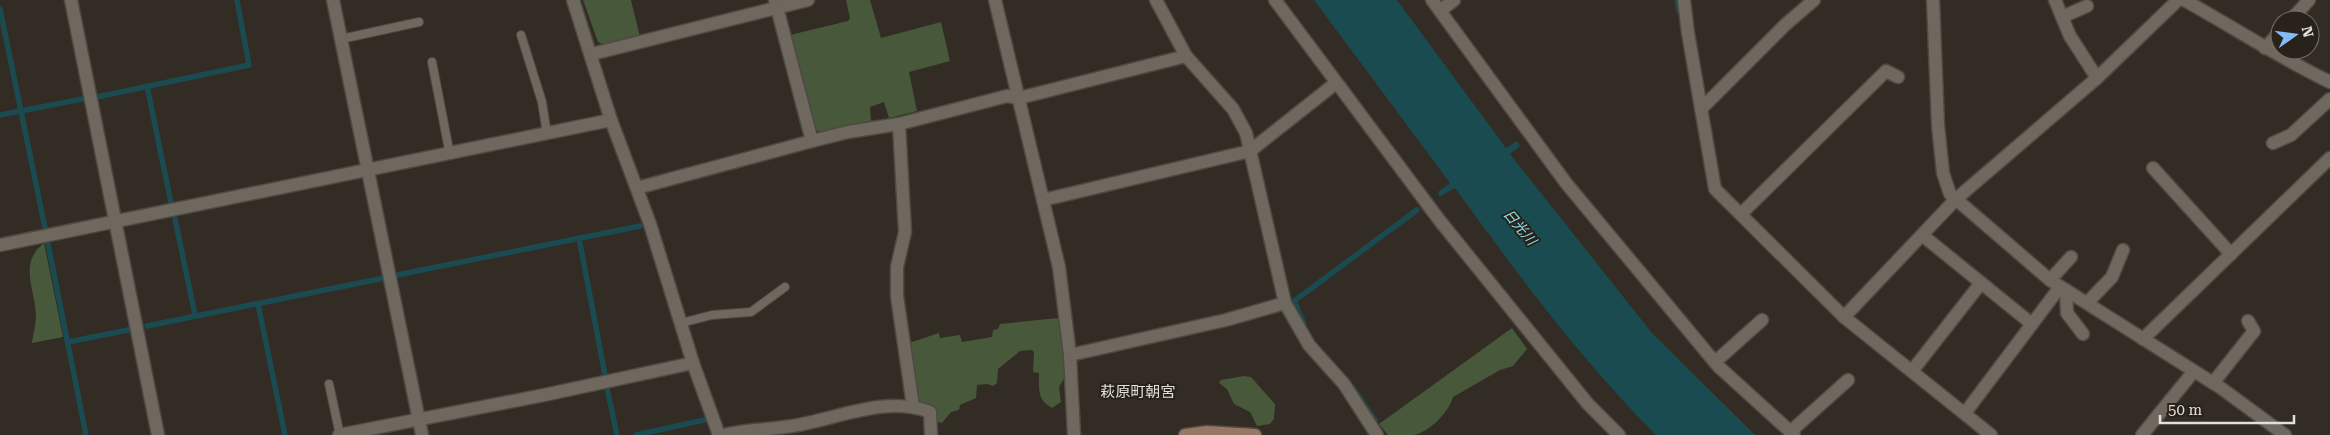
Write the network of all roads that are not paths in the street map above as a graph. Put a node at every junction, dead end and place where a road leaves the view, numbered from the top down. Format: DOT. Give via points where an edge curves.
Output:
graph roads {
  1 [pos="71,0"];
  2 [pos="333,0"];
  3 [pos="574,0"];
  4 [pos="808,0"];
  5 [pos="995,0"];
  6 [pos="1156,0"];
  7 [pos="1275,0"];
  8 [pos="1432,0"];
  9 [pos="1454,0"];
  10 [pos="1684,0"];
  11 [pos="1814,0"];
  12 [pos="1934,0"];
  13 [pos="2055,0"];
  14 [pos="2178,0"];
  15 [pos="2184,0"];
  16 [pos="2309,0"];
  17 [pos="776,4"];
  18 [pos="2087,6"];
  19 [pos="2300,10"];
  20 [pos="1440,11"];
  21 [pos="2062,16"];
  22 [pos="419,22"];
  23 [pos="521,35"];
  24 [pos="341,39"];
  25 [pos="2270,43"];
  26 [pos="2266,48"];
  27 [pos="592,54"];
  28 [pos="1186,56"];
  29 [pos="432,62"];
  30 [pos="1898,77"];
  31 [pos="2097,78"];
  32 [pos="2330,82"];
  33 [pos="1336,83"];
  34 [pos="1019,98"];
  35 [pos="2330,99"];
  36 [pos="1701,109"];
  37 [pos="611,120"];
  38 [pos="899,124"];
  39 [pos="547,134"];
  40 [pos="812,140"];
  41 [pos="2273,143"];
  42 [pos="1250,150"];
  43 [pos="450,155"];
  44 [pos="2330,158"];
  45 [pos="2153,168"];
  46 [pos="368,171"];
  47 [pos="637,188"];
  48 [pos="1956,199"];
  49 [pos="1043,200"];
  50 [pos="1740,214"];
  51 [pos="115,221"];
  52 [pos="1922,235"];
  53 [pos="0,245"];
  54 [pos="2123,250"];
  55 [pos="2231,254"];
  56 [pos="2071,256"];
  57 [pos="1981,283"];
  58 [pos="2059,286"];
  59 [pos="785,287"];
  60 [pos="1285,303"];
  61 [pos="2087,303"];
  62 [pos="1844,317"];
  63 [pos="1762,320"];
  64 [pos="2248,321"];
  65 [pos="681,323"];
  66 [pos="2032,324"];
  67 [pos="2083,334"];
  68 [pos="2143,339"];
  69 [pos="1070,355"];
  70 [pos="1714,362"];
  71 [pos="693,363"];
  72 [pos="1912,371"];
  73 [pos="2194,371"];
  74 [pos="1848,380"];
  75 [pos="2213,383"];
  76 [pos="329,384"];
  77 [pos="913,406"];
  78 [pos="1964,413"];
  79 [pos="419,419"];
  80 [pos="1792,433"];
  81 [pos="158,435"];
  82 [pos="339,435"];
  83 [pos="422,435"];
  84 [pos="719,435"];
  85 [pos="724,435"];
  86 [pos="931,435"];
  87 [pos="1074,435"];
  88 [pos="1185,435"];
  89 [pos="1255,435"];
  90 [pos="1377,435"];
  91 [pos="1619,435"];
  92 [pos="1992,435"];
  93 [pos="2142,435"];
  94 [pos="2285,435"];
  1 -- 51 [label="street"];
  2 -- 24 [label="street"];
  3 -- 27 [label="street"];
  4 -- 17 [label="street"];
  5 -- 34 [label="street"];
  6 -- 28 [label="street"];
  7 -- 33 [label="street"];
  8 -- 20 [label="street"];
  9 -- 20 [label="street"];
  10 -- 36 [label="street"];
  11 -- 36 [label="street"];
  12 -- 48 [label="street" via="1943,173 1950,194"];
  13 -- 21 [label="street"];
  14 -- 31 [label="street"];
  15 -- 26 [label="street"];
  16 -- 19 [label="street"];
  17 -- 27 [label="street"];
  17 -- 40 [label="street"];
  18 -- 21 [label="street"];
  20 -- 70 [label="street" via="1566,183"];
  21 -- 31 [label="street" via="2070,36"];
  22 -- 24 [label="lane"];
  23 -- 39 [label="lane" via="542,102"];
  24 -- 46 [label="street"];
  25 -- 26 [label="street"];
  26 -- 32 [label="street"];
  27 -- 37 [label="street"];
  28 -- 34 [label="street"];
  28 -- 42 [label="street" via="1233,109 1246,133"];
  29 -- 43 [label="lane"];
  30 -- 50 [label="street" via="1886,71"];
  31 -- 48 [label="street"];
  33 -- 42 [label="street"];
  33 -- 91 [label="street" via="1446,228 1588,404"];
  34 -- 38 [label="street" via="1007,96"];
  34 -- 49 [label="street"];
  35 -- 41 [label="street" via="2291,135"];
  36 -- 50 [label="street" via="1715,189"];
  37 -- 39 [label="street"];
  37 -- 47 [label="street"];
  38 -- 40 [label="street"];
  38 -- 77 [label="street" via="905,232 897,267 897,296"];
  39 -- 43 [label="street"];
  40 -- 47 [label="street"];
  42 -- 49 [label="street"];
  42 -- 60 [label="street"];
  43 -- 46 [label="street"];
  44 -- 55 [label="street"];
  45 -- 55 [label="street"];
  46 -- 51 [label="street"];
  46 -- 79 [label="street"];
  47 -- 65 [label="street"];
  48 -- 52 [label="street"];
  48 -- 58 [label="street"];
  49 -- 69 [label="street" via="1059,267"];
  50 -- 62 [label="street"];
  51 -- 53 [label="street"];
  51 -- 81 [label="street"];
  52 -- 57 [label="street"];
  52 -- 62 [label="street"];
  54 -- 61 [label="street" via="2112,277"];
  55 -- 68 [label="street"];
  56 -- 58 [label="street"];
  57 -- 66 [label="street"];
  57 -- 72 [label="street"];
  58 -- 61 [label="street"];
  58 -- 66 [label="street"];
  58 -- 67 [label="street" via="2067,312"];
  59 -- 65 [label="lane" via="751,312 712,315"];
  60 -- 69 [label="street" via="1226,320"];
  60 -- 90 [label="street" via="1309,345 1344,384"];
  61 -- 68 [label="street"];
  62 -- 72 [label="street"];
  63 -- 70 [label="street"];
  64 -- 75 [label="street" via="2254,331"];
  65 -- 71 [label="street"];
  66 -- 78 [label="street"];
  68 -- 73 [label="street"];
  69 -- 87 [label="street"];
  70 -- 80 [label="street"];
  71 -- 79 [label="street"];
  71 -- 84 [label="street"];
  72 -- 78 [label="street"];
  73 -- 75 [label="street"];
  73 -- 93 [label="street"];
  74 -- 80 [label="street"];
  75 -- 94 [label="street"];
  76 -- 82 [label="lane"];
  77 -- 85 [label="street" via="854,411 793,426"];
  77 -- 86 [label="street" via="930,412"];
  78 -- 92 [label="street"];
  79 -- 82 [label="street"];
  79 -- 83 [label="street"];
  88 -- 89 [label="main road" via="1207,432"];
}
